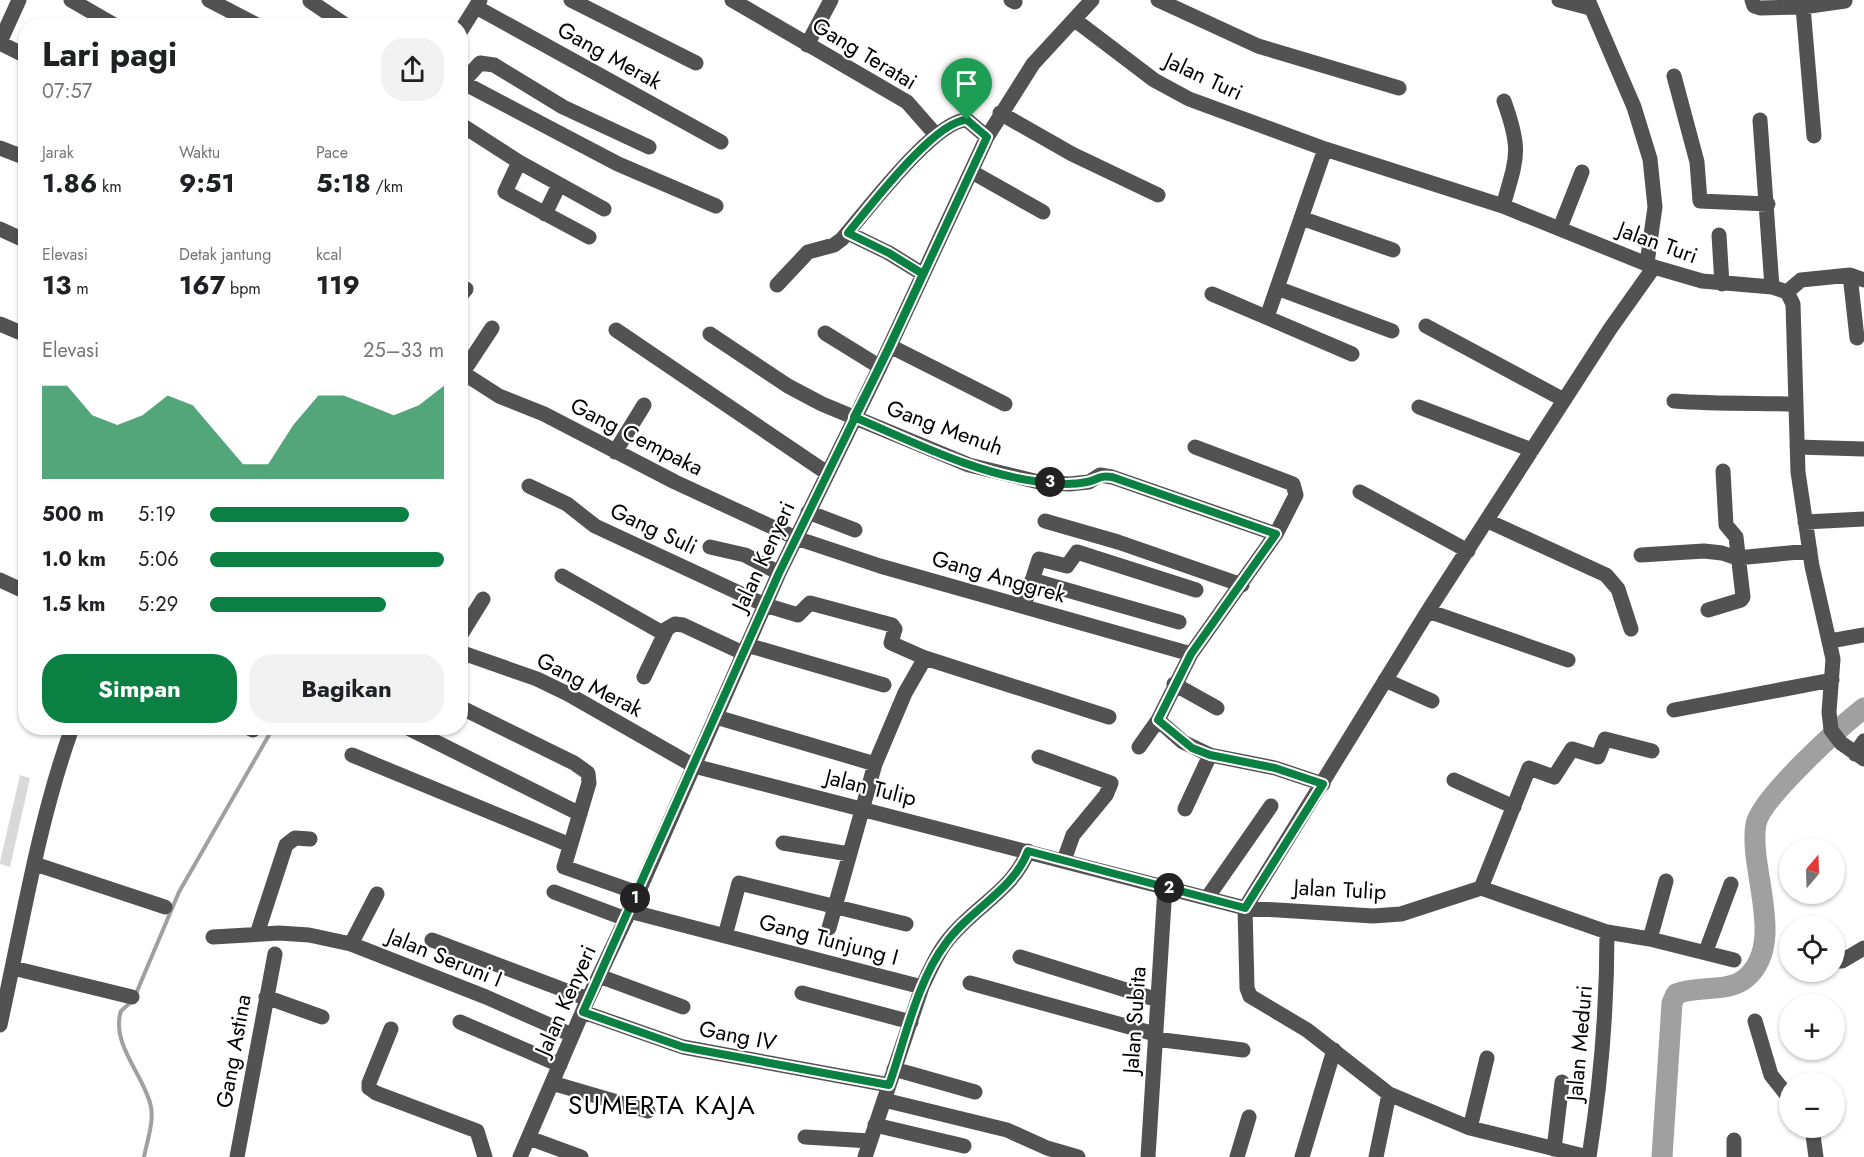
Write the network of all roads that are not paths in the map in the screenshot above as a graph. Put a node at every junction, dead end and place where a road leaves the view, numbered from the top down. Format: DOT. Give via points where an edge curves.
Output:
graph roads {
  1 [pos="19,0"];
  2 [pos="71,0"];
  3 [pos="209,0"];
  4 [pos="571,0"];
  5 [pos="732,0"];
  6 [pos="831,0"];
  7 [pos="1092,0"];
  8 [pos="1158,0"];
  9 [pos="1559,0"];
  10 [pos="1752,0"];
  11 [pos="310,1"];
  12 [pos="1845,2"];
  13 [pos="478,4"];
  14 [pos="1589,4"];
  15 [pos="1803,7"];
  16 [pos="102,18"];
  17 [pos="244,18"];
  18 [pos="335,18"];
  19 [pos="468,20"];
  20 [pos="1075,20"];
  21 [pos="0,43"];
  22 [pos="807,45"];
  23 [pos="18,52"];
  24 [pos="696,63"];
  25 [pos="468,76"];
  26 [pos="1674,76"];
  27 [pos="468,85"];
  28 [pos="1399,88"];
  29 [pos="1504,101"];
  30 [pos="1000,113"];
  31 [pos="1760,120"];
  32 [pos="468,129"];
  33 [pos="936,135"];
  34 [pos="1814,136"];
  35 [pos="987,137"];
  36 [pos="721,142"];
  37 [pos="650,147"];
  38 [pos="0,148"];
  39 [pos="1325,149"];
  40 [pos="18,155"];
  41 [pos="519,162"];
  42 [pos="972,172"];
  43 [pos="1581,172"];
  44 [pos="559,185"];
  45 [pos="1158,195"];
  46 [pos="1767,204"];
  47 [pos="716,206"];
  48 [pos="1503,206"];
  49 [pos="604,209"];
  50 [pos="1043,212"];
  51 [pos="545,214"];
  52 [pos="1301,218"];
  53 [pos="1560,228"];
  54 [pos="0,229"];
  55 [pos="848,233"];
  56 [pos="1719,236"];
  57 [pos="589,237"];
  58 [pos="18,238"];
  59 [pos="1394,249"];
  60 [pos="1651,265"];
  61 [pos="923,274"];
  62 [pos="1857,277"];
  63 [pos="1722,284"];
  64 [pos="777,285"];
  65 [pos="1772,287"];
  66 [pos="1277,288"];
  67 [pos="1787,292"];
  68 [pos="1212,294"];
  69 [pos="1267,317"];
  70 [pos="0,324"];
  71 [pos="1426,326"];
  72 [pos="492,328"];
  73 [pos="616,330"];
  74 [pos="1392,331"];
  75 [pos="18,332"];
  76 [pos="825,333"];
  77 [pos="710,334"];
  78 [pos="1857,338"];
  79 [pos="890,346"];
  80 [pos="1352,354"];
  81 [pos="468,363"];
  82 [pos="880,367"];
  83 [pos="468,376"];
  84 [pos="1564,400"];
  85 [pos="1674,401"];
  86 [pos="1005,404"];
  87 [pos="1795,404"];
  88 [pos="644,405"];
  89 [pos="1419,406"];
  90 [pos="854,417"];
  91 [pos="1195,447"];
  92 [pos="1797,447"];
  93 [pos="1864,449"];
  94 [pos="1532,450"];
  95 [pos="615,452"];
  96 [pos="1723,471"];
  97 [pos="827,473"];
  98 [pos="529,486"];
  99 [pos="1360,492"];
  100 [pos="808,512"];
  101 [pos="1864,519"];
  102 [pos="1045,520"];
  103 [pos="1488,521"];
  104 [pos="1805,522"];
  105 [pos="855,530"];
  106 [pos="1276,534"];
  107 [pos="796,538"];
  108 [pos="710,547"];
  109 [pos="1468,551"];
  110 [pos="1810,552"];
  111 [pos="1641,555"];
  112 [pos="1737,558"];
  113 [pos="779,573"];
  114 [pos="562,576"];
  115 [pos="0,580"];
  116 [pos="1032,580"];
  117 [pos="1242,585"];
  118 [pos="18,588"];
  119 [pos="1196,590"];
  120 [pos="483,599"];
  121 [pos="765,605"];
  122 [pos="1024,606"];
  123 [pos="1708,610"];
  124 [pos="1428,611"];
  125 [pos="468,615"];
  126 [pos="1179,622"];
  127 [pos="1631,629"];
  128 [pos="666,631"];
  129 [pos="1864,635"];
  130 [pos="1830,641"];
  131 [pos="745,649"];
  132 [pos="1191,654"];
  133 [pos="468,655"];
  134 [pos="925,658"];
  135 [pos="1568,660"];
  136 [pos="644,677"];
  137 [pos="1385,680"];
  138 [pos="1832,680"];
  139 [pos="1174,684"];
  140 [pos="884,685"];
  141 [pos="1432,701"];
  142 [pos="1217,708"];
  143 [pos="1674,710"];
  144 [pos="468,711"];
  145 [pos="716,717"];
  146 [pos="1109,717"];
  147 [pos="1158,720"];
  148 [pos="70,735"];
  149 [pos="422,735"];
  150 [pos="1139,747"];
  151 [pos="1857,750"];
  152 [pos="1652,752"];
  153 [pos="352,755"];
  154 [pos="1210,755"];
  155 [pos="1039,757"];
  156 [pos="875,764"];
  157 [pos="694,766"];
  158 [pos="1454,780"];
  159 [pos="1323,784"];
  160 [pos="1271,806"];
  161 [pos="1514,807"];
  162 [pos="862,809"];
  163 [pos="1185,809"];
  164 [pos="580,814"];
  165 [pos="310,838"];
  166 [pos="783,843"];
  167 [pos="570,844"];
  168 [pos="1028,851"];
  169 [pos="849,854"];
  170 [pos="1064,860"];
  171 [pos="35,864"];
  172 [pos="1666,881"];
  173 [pos="1731,884"];
  174 [pos="1165,887"];
  175 [pos="1481,888"];
  176 [pos="554,892"];
  177 [pos="638,893"];
  178 [pos="377,894"];
  179 [pos="1207,898"];
  180 [pos="834,906"];
  181 [pos="165,907"];
  182 [pos="1245,908"];
  183 [pos="628,915"];
  184 [pos="906,924"];
  185 [pos="829,928"];
  186 [pos="1607,932"];
  187 [pos="257,934"];
  188 [pos="725,936"];
  189 [pos="213,937"];
  190 [pos="1650,939"];
  191 [pos="432,940"];
  192 [pos="351,944"];
  193 [pos="1864,948"];
  194 [pos="1706,951"];
  195 [pos="275,954"];
  196 [pos="1020,957"];
  197 [pos="1845,959"];
  198 [pos="1734,960"];
  199 [pos="13,968"];
  200 [pos="599,976"];
  201 [pos="4,983"];
  202 [pos="970,983"];
  203 [pos="922,987"];
  204 [pos="802,993"];
  205 [pos="132,997"];
  206 [pos="266,997"];
  207 [pos="1158,1000"];
  208 [pos="585,1006"];
  209 [pos="682,1007"];
  210 [pos="322,1017"];
  211 [pos="1755,1021"];
  212 [pos="460,1022"];
  213 [pos="911,1022"];
  214 [pos="0,1025"];
  215 [pos="391,1029"];
  216 [pos="572,1035"];
  217 [pos="1155,1037"];
  218 [pos="1243,1050"];
  219 [pos="1334,1050"];
  220 [pos="1487,1058"];
  221 [pos="560,1065"];
  222 [pos="894,1069"];
  223 [pos="1562,1082"];
  224 [pos="552,1083"];
  225 [pos="889,1085"];
  226 [pos="1779,1085"];
  227 [pos="975,1092"];
  228 [pos="1389,1094"];
  229 [pos="884,1100"];
  230 [pos="648,1111"];
  231 [pos="1249,1117"];
  232 [pos="875,1125"];
  233 [pos="1470,1128"];
  234 [pos="805,1137"];
  235 [pos="529,1138"];
  236 [pos="1813,1138"];
  237 [pos="1734,1140"];
  238 [pos="870,1141"];
  239 [pos="964,1146"];
  240 [pos="1554,1149"];
  241 [pos="1071,1156"];
  242 [pos="237,1157"];
  243 [pos="485,1157"];
  244 [pos="520,1157"];
  245 [pos="581,1157"];
  246 [pos="865,1157"];
  247 [pos="1148,1157"];
  248 [pos="1237,1157"];
  249 [pos="1302,1157"];
  250 [pos="1376,1157"];
  251 [pos="1588,1157"];
  252 [pos="1734,1157"];
  253 [pos="1816,1157"];
  1 -- 21 [label="street"];
  2 -- 16 [label="street"];
  3 -- 17 [label="street"];
  4 -- 24 [label="street"];
  5 -- 22 [label="street, Gang Teratai"];
  6 -- 22 [label="street"];
  7 -- 20 [label="street, Jalan Kenyeri"];
  8 -- 28 [label="street" via="1258,46"];
  9 -- 14 [label="street"];
  10 -- 15 [label="street" via="1760,8"];
  11 -- 18 [label="street"];
  12 -- 15 [label="street"];
  13 -- 19 [label="street"];
  13 -- 36 [label="street, Gang Merak"];
  14 -- 60 [label="street" via="1634,107 1650,159 1655,207"];
  15 -- 34 [label="street"];
  20 -- 30 [label="street, Jalan Kenyeri" via="1033,64"];
  20 -- 39 [label="street, Jalan Turi" via="1173,92"];
  21 -- 23 [label="street"];
  22 -- 33 [label="street, Gang Teratai" via="907,102"];
  25 -- 37 [label="street" via="480,63 486,63 563,107"];
  26 -- 46 [label="street" via="1697,162 1700,201"];
  27 -- 47 [label="street" via="618,164"];
  29 -- 48 [label="street" via="1515,132 1518,156"];
  30 -- 35 [label="street, Jalan Kenyeri"];
  30 -- 45 [label="street" via="1072,154"];
  31 -- 46 [label="street"];
  32 -- 41 [label="street"];
  33 -- 35 [label="street" via="967,120"];
  33 -- 55 [label="street"];
  35 -- 42 [label="street, Jalan Kenyeri"];
  38 -- 40 [label="street"];
  39 -- 48 [label="street, Jalan Turi"];
  39 -- 52 [label="street"];
  41 -- 44 [label="street"];
  41 -- 51 [label="street" via="505,192"];
  42 -- 50 [label="street"];
  42 -- 61 [label="street, Jalan Kenyeri"];
  43 -- 53 [label="street"];
  44 -- 49 [label="street"];
  44 -- 51 [label="street"];
  46 -- 65 [label="street"];
  48 -- 53 [label="street, Jalan Turi"];
  51 -- 57 [label="street"];
  52 -- 59 [label="street"];
  52 -- 66 [label="street"];
  53 -- 60 [label="street, Jalan Turi"];
  54 -- 58 [label="street"];
  55 -- 61 [label="street"];
  55 -- 64 [label="street" via="834,244 808,252"];
  56 -- 63 [label="street"];
  60 -- 63 [label="street, Jalan Turi"];
  60 -- 84 [label="street"];
  61 -- 79 [label="street, Jalan Kenyeri"];
  62 -- 67 [label="street" via="1801,280"];
  62 -- 78 [label="street"];
  63 -- 65 [label="street, Jalan Turi"];
  65 -- 67 [label="street, Jalan Turi"];
  66 -- 69 [label="street"];
  66 -- 74 [label="street"];
  67 -- 87 [label="street" via="1793,304"];
  68 -- 69 [label="street"];
  69 -- 80 [label="street"];
  70 -- 75 [label="street"];
  71 -- 84 [label="street"];
  72 -- 81 [label="street"];
  73 -- 97 [label="street"];
  76 -- 82 [label="street"];
  77 -- 90 [label="street, Gang Menuh" via="788,386"];
  79 -- 82 [label="street, Jalan Kenyeri"];
  79 -- 86 [label="street"];
  82 -- 90 [label="street, Jalan Kenyeri"];
  83 -- 95 [label="street, Gang Cempaka" via="499,396 544,414"];
  84 -- 94 [label="street"];
  85 -- 87 [label="street"];
  87 -- 92 [label="street"];
  88 -- 95 [label="street"];
  89 -- 94 [label="street"];
  90 -- 97 [label="street, Jalan Kenyeri"];
  90 -- 106 [label="street, Gang Menuh" via="969,465 1039,482 1069,484 1089,482 1100,475 1112,477"];
  91 -- 106 [label="street" via="1293,484 1296,495"];
  92 -- 93 [label="street"];
  92 -- 104 [label="street"];
  94 -- 103 [label="street"];
  95 -- 107 [label="street, Gang Cempaka"];
  96 -- 112 [label="street" via="1726,525 1736,537"];
  97 -- 100 [label="street, Jalan Kenyeri"];
  98 -- 121 [label="street, Gang Suli" via="567,504 595,526"];
  99 -- 109 [label="street"];
  100 -- 105 [label="street"];
  100 -- 107 [label="street, Jalan Kenyeri"];
  101 -- 104 [label="street"];
  102 -- 117 [label="street"];
  103 -- 109 [label="street"];
  103 -- 127 [label="street" via="1606,575 1618,589"];
  104 -- 110 [label="street"];
  106 -- 117 [label="street"];
  107 -- 113 [label="street, Jalan Kenyeri"];
  107 -- 122 [label="street, Gang Anggrek"];
  108 -- 113 [label="street" via="745,555"];
  109 -- 124 [label="street"];
  110 -- 112 [label="street"];
  110 -- 130 [label="street"];
  111 -- 112 [label="street" via="1704,551"];
  112 -- 123 [label="street" via="1743,598"];
  113 -- 121 [label="street, Jalan Kenyeri"];
  114 -- 128 [label="street" via="661,632"];
  115 -- 118 [label="street"];
  116 -- 119 [label="street" via="1039,559 1067,566 1080,552"];
  116 -- 122 [label="street"];
  116 -- 126 [label="street"];
  117 -- 132 [label="street"];
  120 -- 125 [label="street"];
  121 -- 131 [label="street, Jalan Kenyeri"];
  121 -- 134 [label="street, Gang Suli" via="798,615 810,603 892,625 895,629 891,643"];
  122 -- 132 [label="street, Gang Anggrek"];
  124 -- 135 [label="street"];
  124 -- 137 [label="street"];
  128 -- 131 [label="street" via="675,624 683,625"];
  128 -- 136 [label="street"];
  129 -- 130 [label="street"];
  130 -- 138 [label="street"];
  131 -- 140 [label="street"];
  131 -- 145 [label="street, Jalan Kenyeri"];
  132 -- 139 [label="street"];
  133 -- 157 [label="street, Gang Merak" via="568,694"];
  134 -- 146 [label="street"];
  134 -- 156 [label="street" via="905,693"];
  137 -- 141 [label="street"];
  137 -- 159 [label="street"];
  138 -- 143 [label="street"];
  138 -- 151 [label="street" via="1830,724 1834,737"];
  139 -- 142 [label="street"];
  139 -- 147 [label="street"];
  144 -- 164 [label="street" via="584,769 590,778"];
  145 -- 156 [label="street"];
  145 -- 157 [label="street, Jalan Kenyeri"];
  147 -- 150 [label="street"];
  147 -- 154 [label="street" via="1183,742"];
  148 -- 171 [label="street"];
  149 -- 164 [label="street"];
  152 -- 161 [label="street" via="1605,739 1598,757 1572,749 1554,777 1529,768"];
  153 -- 167 [label="street"];
  154 -- 159 [label="street" via="1275,768"];
  154 -- 163 [label="street"];
  155 -- 170 [label="street" via="1112,783 1073,836"];
  156 -- 162 [label="street"];
  157 -- 162 [label="street, Jalan Tulip"];
  157 -- 177 [label="street, Jalan Kenyeri"];
  158 -- 161 [label="street"];
  159 -- 182 [label="street"];
  160 -- 179 [label="street"];
  161 -- 175 [label="street"];
  162 -- 168 [label="street, Jalan Tulip"];
  162 -- 169 [label="street"];
  164 -- 167 [label="street"];
  165 -- 187 [label="street" via="296,838 286,845"];
  166 -- 169 [label="street"];
  167 -- 177 [label="street" via="564,867"];
  168 -- 170 [label="street, Jalan Tulip"];
  168 -- 203 [label="street" via="1015,876 948,940"];
  169 -- 180 [label="street"];
  170 -- 174 [label="street, Jalan Tulip"];
  171 -- 181 [label="street"];
  171 -- 199 [label="street"];
  172 -- 190 [label="street"];
  173 -- 194 [label="street"];
  174 -- 179 [label="street, Jalan Tulip"];
  174 -- 207 [label="street, Jalan Subita"];
  175 -- 182 [label="street, Jalan Tulip" via="1401,914 1373,916"];
  175 -- 186 [label="street"];
  176 -- 183 [label="street, Gang Tunjung I"];
  177 -- 183 [label="street, Jalan Kenyeri"];
  178 -- 192 [label="street, Jalan Seruni I"];
  179 -- 182 [label="street, Jalan Tulip"];
  180 -- 184 [label="street"];
  180 -- 185 [label="street"];
  180 -- 188 [label="street" via="738,883"];
  182 -- 219 [label="street" via="1248,993"];
  183 -- 188 [label="street, Gang Tunjung I"];
  183 -- 200 [label="street, Jalan Kenyeri"];
  186 -- 190 [label="street"];
  186 -- 251 [label="street, Jalan Meduri" via="1607,1000 1598,1104"];
  187 -- 189 [label="street"];
  187 -- 192 [label="street" via="309,936"];
  188 -- 203 [label="street, Gang Tunjung I"];
  190 -- 194 [label="street"];
  191 -- 208 [label="street, Gang IV"];
  192 -- 216 [label="street, Jalan Seruni I"];
  193 -- 197 [label="street"];
  194 -- 198 [label="street"];
  195 -- 206 [label="street, Gang Astina"];
  196 -- 207 [label="street"];
  199 -- 201 [label="street"];
  199 -- 205 [label="street"];
  200 -- 208 [label="street, Jalan Kenyeri"];
  200 -- 209 [label="street"];
  201 -- 214 [label="street"];
  202 -- 217 [label="street"];
  203 -- 213 [label="street"];
  204 -- 213 [label="street"];
  206 -- 210 [label="street"];
  206 -- 242 [label="street, Gang Astina"];
  207 -- 217 [label="street, Jalan Subita"];
  208 -- 216 [label="street, Jalan Kenyeri"];
  208 -- 225 [label="street, Gang IV" via="683,1047"];
  211 -- 226 [label="street" via="1771,1075"];
  212 -- 221 [label="street"];
  213 -- 222 [label="street"];
  215 -- 243 [label="street" via="369,1088 477,1131"];
  216 -- 221 [label="street, Jalan Kenyeri"];
  217 -- 218 [label="street"];
  217 -- 247 [label="street, Jalan Subita"];
  219 -- 228 [label="street"];
  219 -- 249 [label="street"];
  220 -- 233 [label="street"];
  221 -- 224 [label="street, Jalan Kenyeri"];
  222 -- 225 [label="street"];
  222 -- 227 [label="street"];
  223 -- 240 [label="street"];
  224 -- 230 [label="street"];
  224 -- 235 [label="street, Jalan Kenyeri"];
  225 -- 229 [label="street"];
  228 -- 233 [label="street"];
  228 -- 250 [label="street"];
  229 -- 232 [label="street"];
  229 -- 241 [label="street" via="1007,1130"];
  231 -- 248 [label="street"];
  232 -- 238 [label="street"];
  232 -- 239 [label="street"];
  233 -- 240 [label="street"];
  234 -- 238 [label="street"];
  235 -- 244 [label="street, Jalan Kenyeri"];
  235 -- 245 [label="street"];
  236 -- 253 [label="street"];
  237 -- 252 [label="street"];
  238 -- 246 [label="street"];
  240 -- 251 [label="street"];
}
